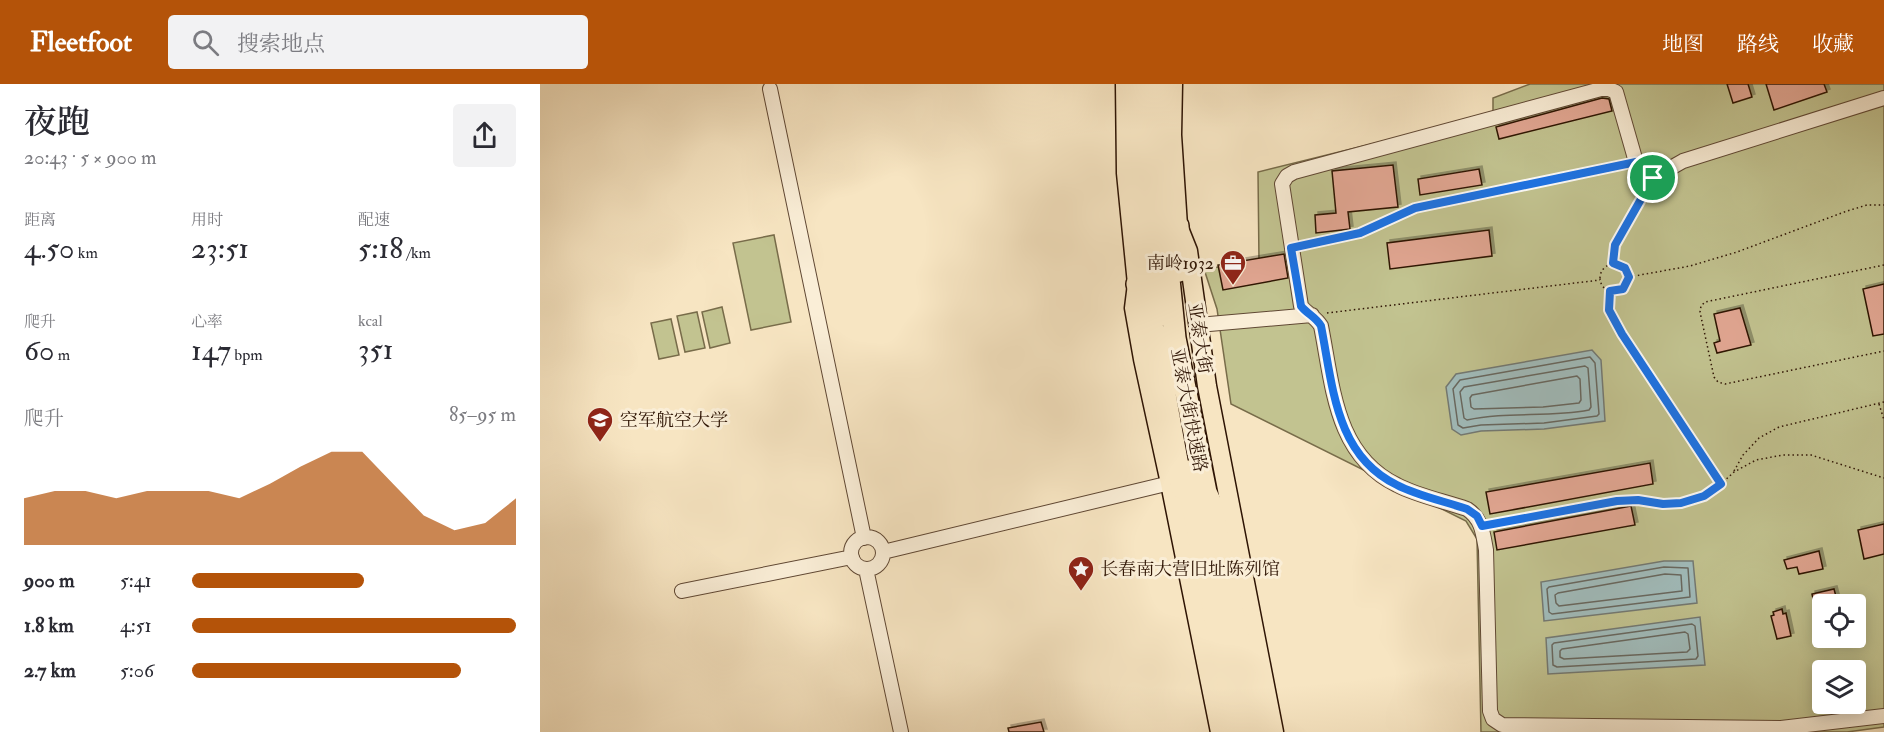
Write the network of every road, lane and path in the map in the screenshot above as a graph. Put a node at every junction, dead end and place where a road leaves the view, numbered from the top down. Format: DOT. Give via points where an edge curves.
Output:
graph roads {
  1 [pos="1125,84"];
  2 [pos="1141,84"];
  3 [pos="1157,84"];
  4 [pos="1173,84"];
  5 [pos="770,89"];
  6 [pos="1884,98"];
  7 [pos="1636,162"];
  8 [pos="1653,178"];
  9 [pos="1884,205"];
  10 [pos="1178,226"];
  11 [pos="1291,248"];
  12 [pos="1613,263"];
  13 [pos="1884,265"];
  14 [pos="1629,277"];
  15 [pos="1600,280"];
  16 [pos="1137,284"];
  17 [pos="1610,291"];
  18 [pos="1312,315"];
  19 [pos="1198,326"];
  20 [pos="1884,351"];
  21 [pos="1884,402"];
  22 [pos="1879,403"];
  23 [pos="1884,420"];
  24 [pos="1734,472"];
  25 [pos="1884,478"];
  26 [pos="1170,483"];
  27 [pos="1721,484"];
  28 [pos="1202,506"];
  29 [pos="1482,526"];
  30 [pos="864,538"];
  31 [pos="883,552"];
  32 [pos="852,557"];
  33 [pos="866,569"];
  34 [pos="681,591"];
  35 [pos="1884,716"];
  36 [pos="1242,719"];
  37 [pos="901,732"];
  38 [pos="1220,732"];
  39 [pos="1257,732"];
  40 [pos="1274,732"];
  1 -- 16 [label="main road" via="1126,173"];
  2 -- 28 [label="highway, 亚泰大街快速路" via="1153,281 1192,494"];
  3 -- 28 [label="highway, 亚泰大街快速路" via="1159,181 1175,338 1206,492"];
  4 -- 10 [label="main road, 亚泰大街"];
  5 -- 30 [label="lane"];
  6 -- 8 [label="lane" via="1683,161"];
  7 -- 8 [label="lane" via="1645,175"];
  7 -- 11 [label="path" via="1415,208 1360,233"];
  7 -- 11 [label="lane" via="1616,93 1601,89 1294,172 1282,183"];
  8 -- 12 [label="path" via="1615,245"];
  9 -- 14 [label="path" via="1847,211 1690,266"];
  10 -- 19 [label="main road, 亚泰大街" via="1188,251"];
  10 -- 28 [label="highway" via="1184,334 1214,490"];
  11 -- 18 [label="lane" via="1301,306"];
  12 -- 14 [label="path" via="1625,268"];
  12 -- 15 [label="path" via="1604,268"];
  13 -- 20 [label="path" via="1705,302 1700,312 1714,377 1725,384"];
  14 -- 17 [label="path" via="1623,289"];
  15 -- 17 [label="path"];
  15 -- 18 [label="path"];
  16 -- 26 [label="main road" via="1134,308"];
  16 -- 28 [label="highway" via="1152,329 1184,496"];
  17 -- 27 [label="path" via="1613,320"];
  18 -- 19 [label="lane"];
  18 -- 29 [label="lane" via="1321,326 1344,432 1357,453 1374,471 1398,486 1467,509"];
  19 -- 40 [label="main road, 亚泰大街"];
  21 -- 22 [label="path"];
  22 -- 23 [label="path"];
  22 -- 24 [label="path" via="1779,427 1759,438"];
  24 -- 25 [label="path" via="1756,460 1811,455"];
  24 -- 27 [label="path"];
  26 -- 31 [label="lane"];
  26 -- 38 [label="main road"];
  27 -- 29 [label="path" via="1704,496 1681,503 1617,501"];
  28 -- 36 [label="highway, 亚泰大街快速路"];
  29 -- 35 [label="lane" via="1490,711 1502,725 1781,728"];
  30 -- 31 [label="lane" via="875,539"];
  30 -- 32 [label="lane" via="853,546"];
  31 -- 33 [label="lane" via="878,565"];
  32 -- 33 [label="lane" via="859,567"];
  32 -- 34 [label="lane"];
  33 -- 37 [label="lane"];
  36 -- 39 [label="highway, 亚泰大街快速路"];
}
